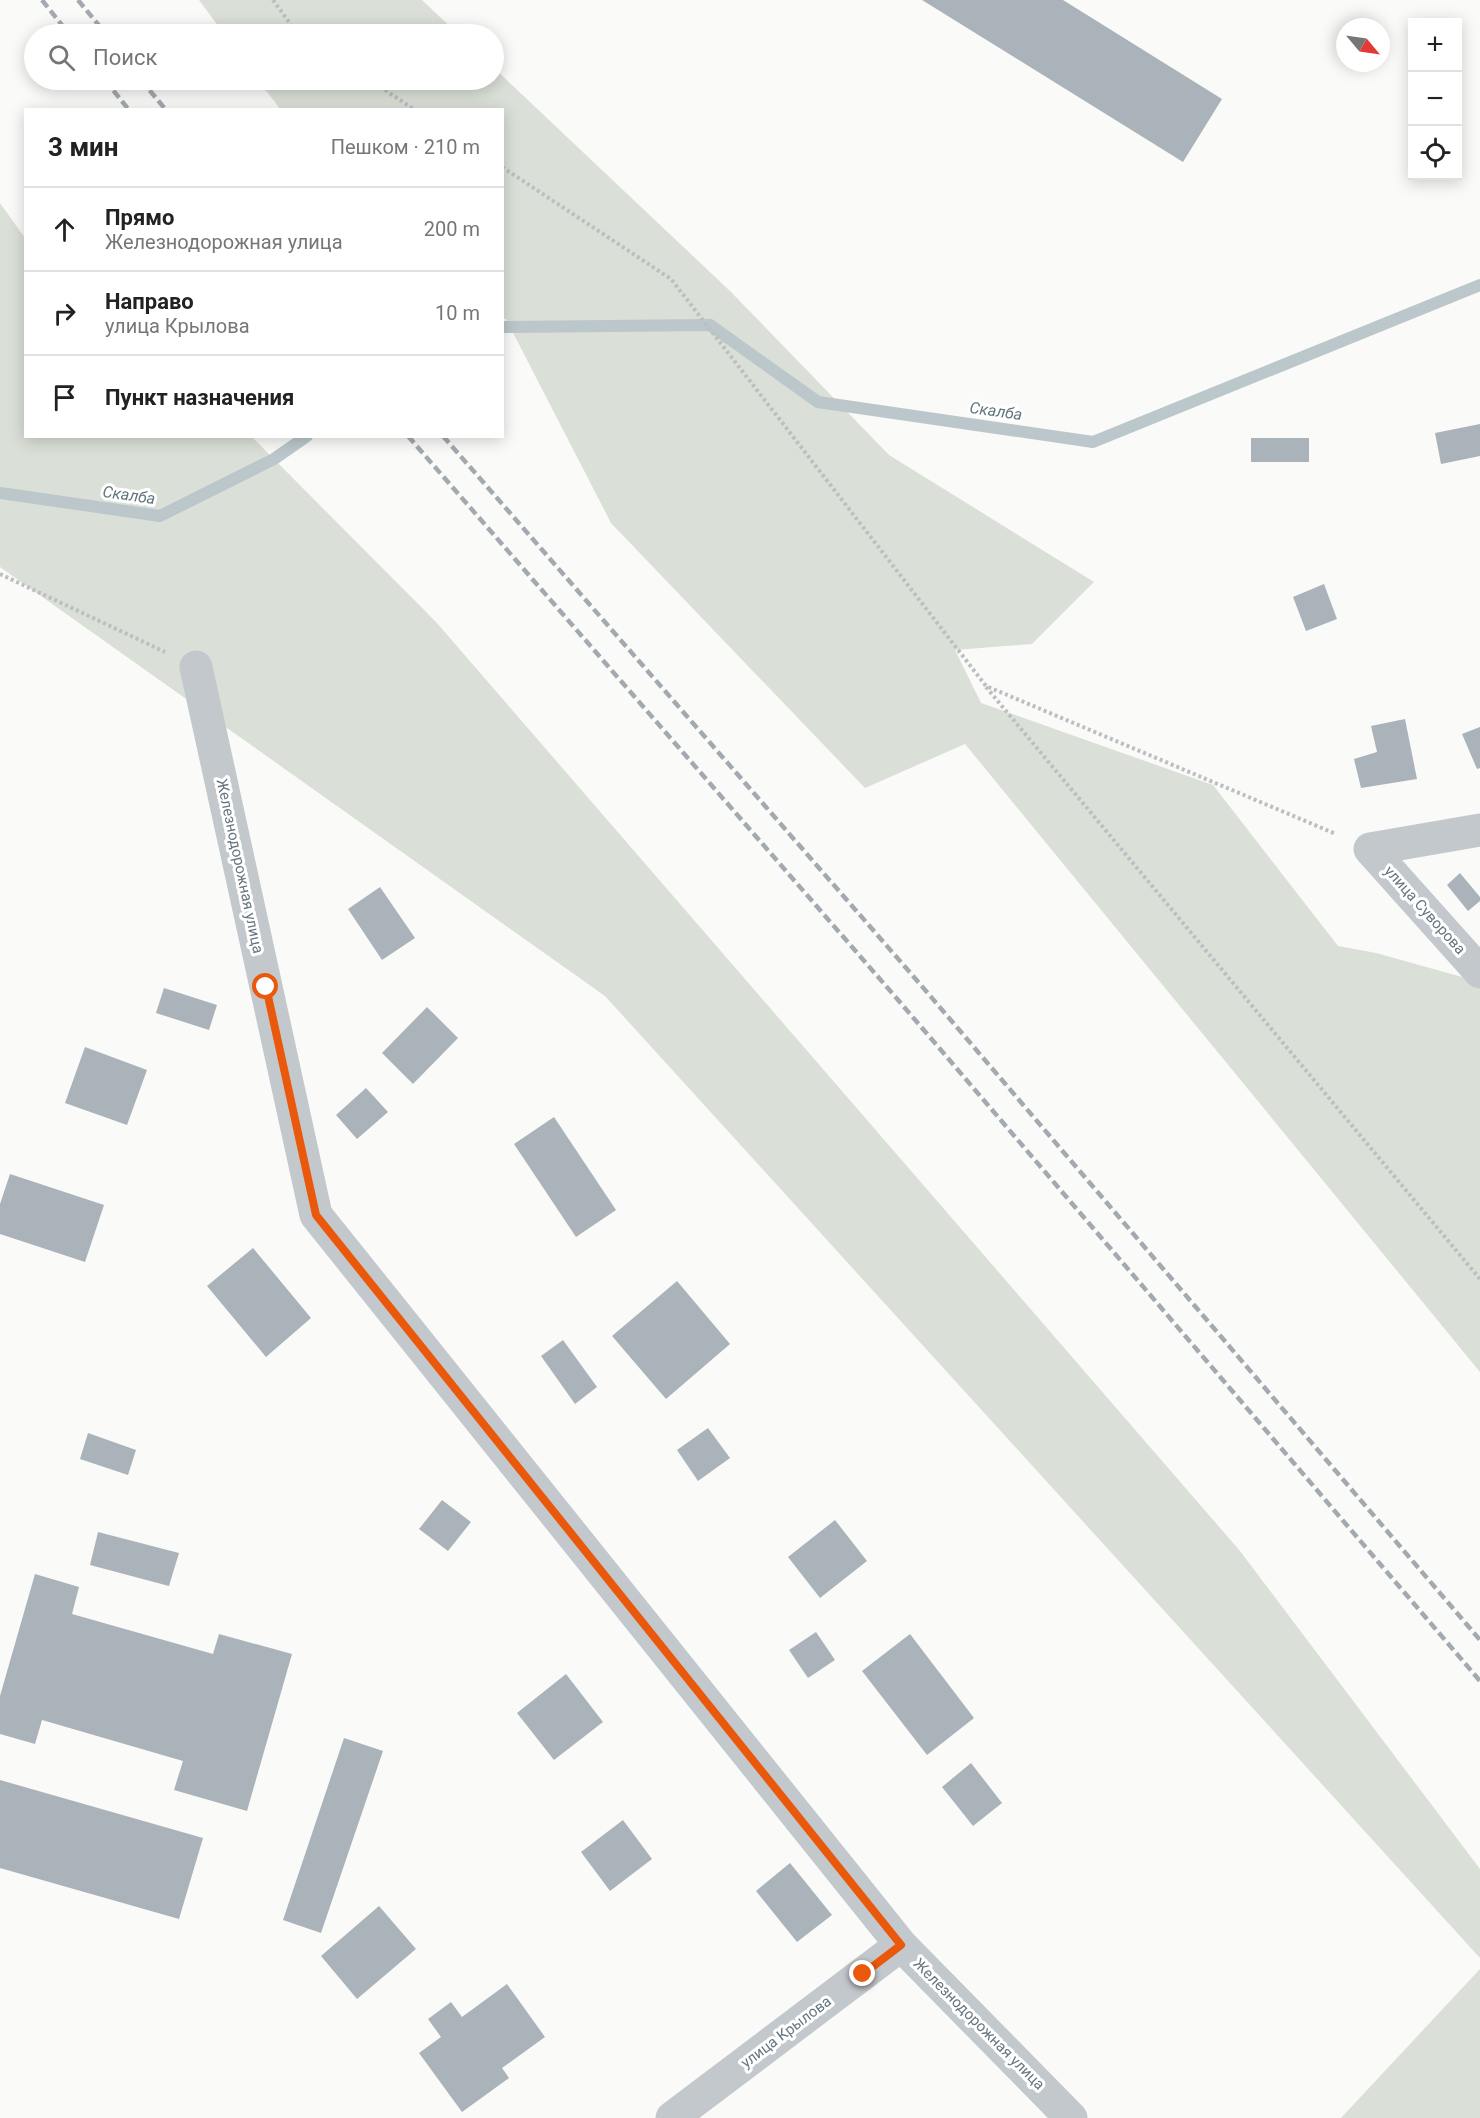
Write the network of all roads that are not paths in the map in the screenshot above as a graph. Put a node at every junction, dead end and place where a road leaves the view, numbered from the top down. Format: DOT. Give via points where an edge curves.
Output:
graph roads {
  1 [pos="196,667"];
  2 [pos="1480,830"];
  3 [pos="1480,972"];
  4 [pos="901,1945"];
  5 [pos="672,2118"];
  6 [pos="1071,2118"];
  1 -- 4 [label="street, Железнодорожная улица" via="316,1215"];
  2 -- 3 [label="street, улица Суворова" via="1370,849"];
  4 -- 5 [label="street, улица Крылова"];
  4 -- 6 [label="street, Железнодорожная улица"];
}
